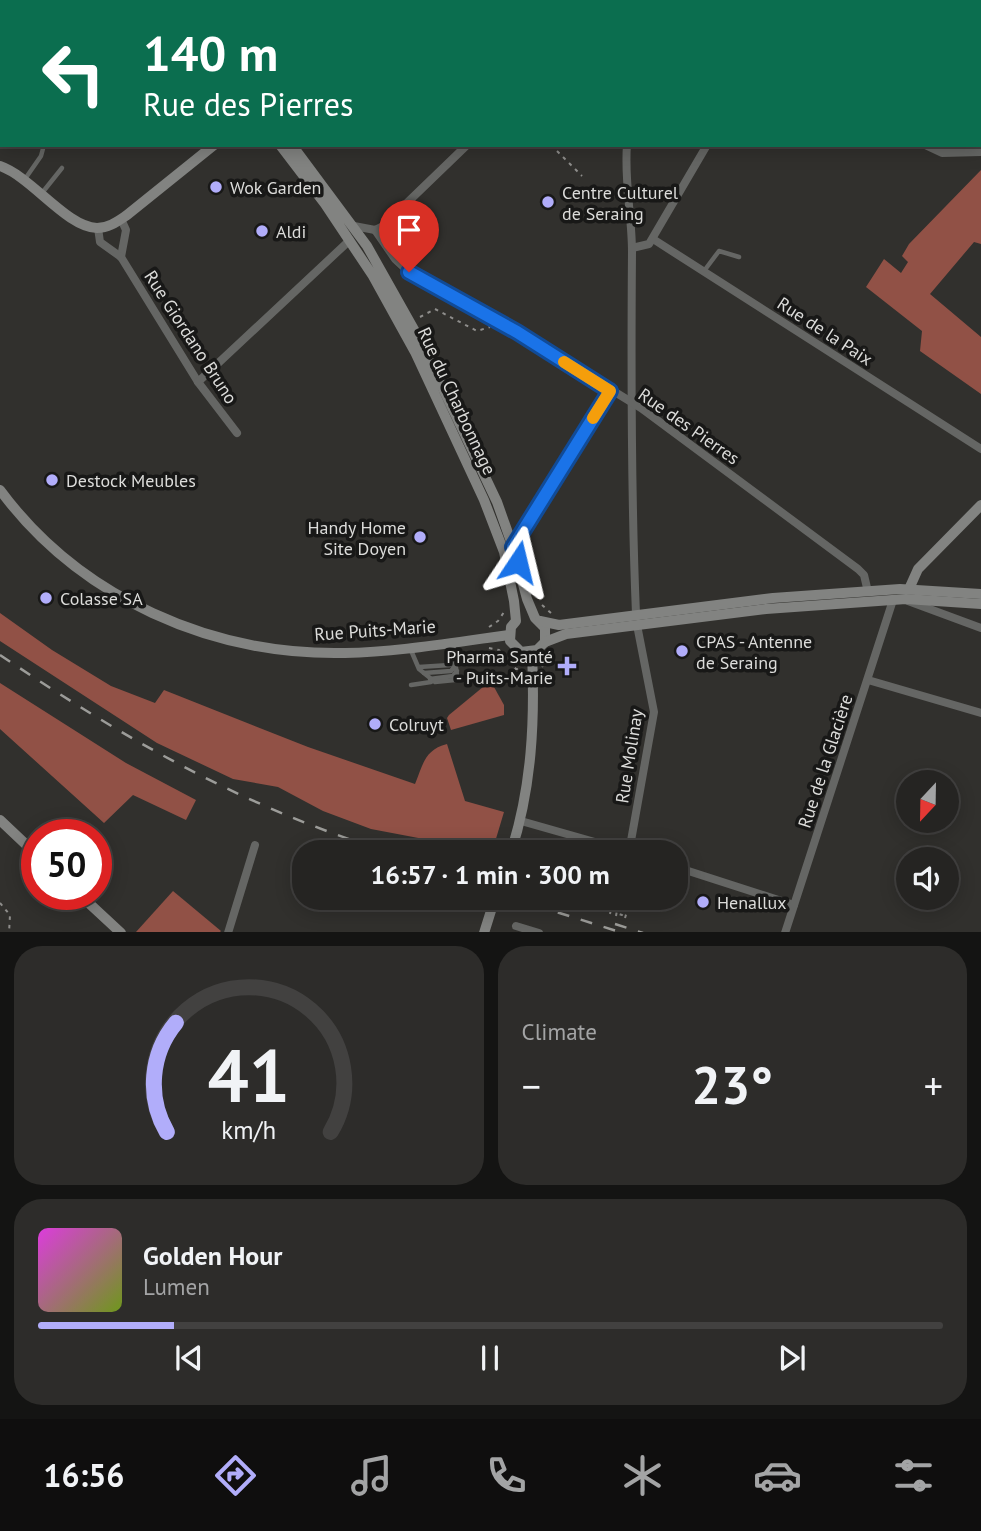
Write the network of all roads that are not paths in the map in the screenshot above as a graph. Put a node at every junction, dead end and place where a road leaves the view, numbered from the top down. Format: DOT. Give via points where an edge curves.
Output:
graph roads {
  1 [pos="43,147"];
  2 [pos="211,147"];
  3 [pos="281,147"];
  4 [pos="294,147"];
  5 [pos="465,147"];
  6 [pos="627,147"];
  7 [pos="705,147"];
  8 [pos="929,147"];
  9 [pos="981,152"];
  10 [pos="0,166"];
  11 [pos="62,168"];
  12 [pos="25,179"];
  13 [pos="42,193"];
  14 [pos="121,219"];
  15 [pos="354,226"];
  16 [pos="97,228"];
  17 [pos="375,230"];
  18 [pos="653,239"];
  19 [pos="351,240"];
  20 [pos="632,248"];
  21 [pos="121,257"];
  22 [pos="739,257"];
  23 [pos="704,271"];
  24 [pos="198,382"];
  25 [pos="610,391"];
  26 [pos="630,402"];
  27 [pos="237,433"];
  28 [pos="981,449"];
  29 [pos="0,490"];
  30 [pos="981,505"];
  31 [pos="513,547"];
  32 [pos="868,592"];
  33 [pos="907,594"];
  34 [pos="981,594"];
  35 [pos="893,600"];
  36 [pos="981,604"];
  37 [pos="537,619"];
  38 [pos="636,620"];
  39 [pos="516,621"];
  40 [pos="981,628"];
  41 [pos="509,635"];
  42 [pos="453,642"];
  43 [pos="545,642"];
  44 [pos="410,647"];
  45 [pos="532,653"];
  46 [pos="456,665"];
  47 [pos="418,666"];
  48 [pos="424,673"];
  49 [pos="430,680"];
  50 [pos="868,680"];
  51 [pos="411,685"];
  52 [pos="981,713"];
  53 [pos="0,820"];
  54 [pos="521,821"];
  55 [pos="21,840"];
  56 [pos="515,840"];
  57 [pos="588,840"];
  58 [pos="632,840"];
  59 [pos="255,845"];
  60 [pos="688,871"];
  61 [pos="794,905"];
  62 [pos="96,910"];
  63 [pos="491,910"];
  64 [pos="516,926"];
  65 [pos="120,932"];
  66 [pos="228,932"];
  67 [pos="484,932"];
  68 [pos="535,932"];
  69 [pos="785,932"];
  1 -- 12 [label="lane"];
  2 -- 14 [label="main road"];
  3 -- 19 [label="main road, Rue du Charbonnage"];
  4 -- 15 [label="main road, Rue du Charbonnage"];
  5 -- 17 [label="street"];
  6 -- 20 [label="street, Rue Molinay"];
  7 -- 18 [label="street"];
  8 -- 9 [label="street" via="942,153"];
  10 -- 12 [label="main road"];
  11 -- 13 [label="lane"];
  12 -- 13 [label="main road"];
  13 -- 16 [label="main road" via="80,223"];
  14 -- 16 [label="main road"];
  14 -- 21 [label="street" via="125,230"];
  15 -- 17 [label="street"];
  15 -- 31 [label="main road, Rue du Charbonnage" via="421,342 497,502"];
  16 -- 21 [label="street, Rue Giordano Bruno" via="100,242"];
  17 -- 25 [label="street, Rue des Pierres" via="409,272"];
  18 -- 20 [label="street"];
  18 -- 23 [label="street, Rue de la Paix"];
  19 -- 24 [label="street"];
  19 -- 39 [label="main road, Rue du Charbonnage" via="409,340 489,511 507,563"];
  20 -- 26 [label="street, Rue Molinay"];
  21 -- 24 [label="street, Rue Giordano Bruno"];
  22 -- 23 [label="lane" via="719,251"];
  23 -- 28 [label="street, Rue de la Paix"];
  24 -- 27 [label="street, Rue Giordano Bruno"];
  25 -- 26 [label="street, Rue des Pierres"];
  25 -- 31 [label="street"];
  26 -- 32 [label="street, Rue des Pierres" via="858,569"];
  26 -- 38 [label="street, Rue Molinay"];
  29 -- 44 [label="main road, Rue Puits-Marie" via="38,534 80,569 132,603 180,625 242,644 291,651 346,653"];
  30 -- 33 [label="main road" via="918,569"];
  31 -- 37 [label="main road, Rue du Charbonnage"];
  32 -- 33 [label="main road"];
  32 -- 38 [label="main road" via="757,600"];
  33 -- 34 [label="main road"];
  33 -- 35 [label="main road"];
  33 -- 36 [label="main road"];
  33 -- 40 [label="street"];
  35 -- 38 [label="main road"];
  35 -- 50 [label="street, Rue de la Glacière"];
  37 -- 38 [label="main road" via="559,625"];
  37 -- 39 [label="main road"];
  37 -- 43 [label="main road, Rue du Charbonnage" via="545,628"];
  38 -- 43 [label="main road"];
  38 -- 58 [label="street, Rue Molinay" via="654,706"];
  39 -- 41 [label="main road"];
  41 -- 42 [label="main road, Rue Puits-Marie"];
  41 -- 45 [label="main road" via="517,649"];
  42 -- 44 [label="main road, Rue Puits-Marie"];
  42 -- 46 [label="lane"];
  43 -- 45 [label="main road"];
  44 -- 47 [label="lane"];
  45 -- 54 [label="main road" via="533,729"];
  46 -- 47 [label="lane"];
  46 -- 48 [label="lane" via="451,671"];
  46 -- 49 [label="lane" via="453,676"];
  47 -- 48 [label="lane"];
  48 -- 49 [label="lane"];
  49 -- 51 [label="lane"];
  50 -- 52 [label="street"];
  50 -- 61 [label="street, Rue de la Glacière"];
  53 -- 55 [label="main road"];
  54 -- 56 [label="main road"];
  54 -- 57 [label="street"];
  59 -- 66 [label="street"];
  60 -- 61 [label="street"];
  61 -- 69 [label="street, Rue de la Glacière"];
  62 -- 65 [label="main road"];
  63 -- 67 [label="main road"];
  64 -- 68 [label="street"];
}
